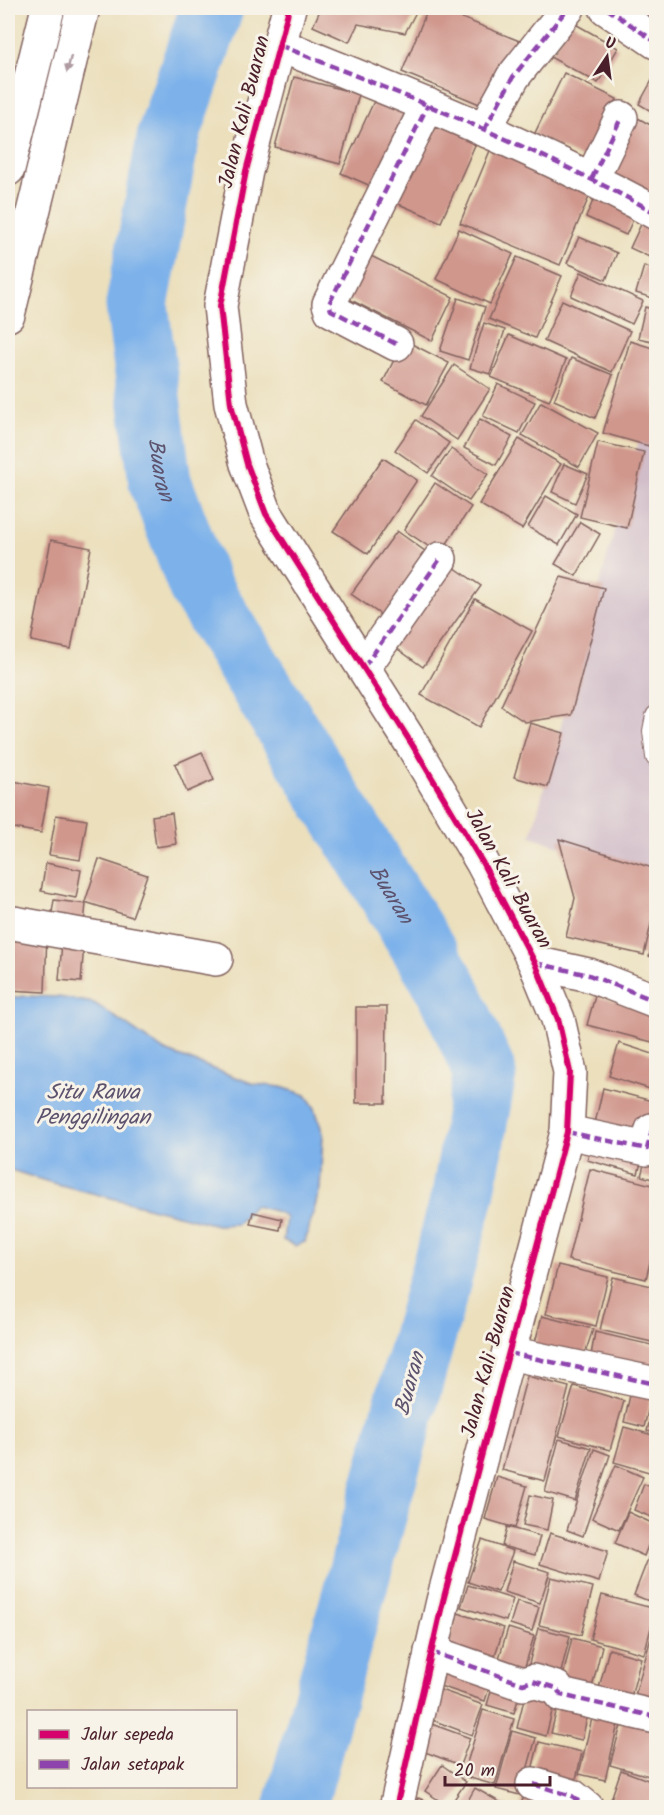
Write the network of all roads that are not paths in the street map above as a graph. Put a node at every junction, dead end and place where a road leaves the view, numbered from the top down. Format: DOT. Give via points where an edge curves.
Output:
graph roads {
  1 [pos="48,8"];
  2 [pos="83,8"];
  3 [pos="289,8"];
  4 [pos="568,8"];
  5 [pos="606,8"];
  6 [pos="657,42"];
  7 [pos="279,45"];
  8 [pos="428,105"];
  9 [pos="621,118"];
  10 [pos="484,130"];
  11 [pos="8,169"];
  12 [pos="592,178"];
  13 [pos="656,213"];
  14 [pos="8,315"];
  15 [pos="396,344"];
  16 [pos="440,559"];
  17 [pos="364,667"];
  18 [pos="657,716"];
  19 [pos="657,757"];
  20 [pos="8,922"];
  21 [pos="216,959"];
  22 [pos="536,963"];
  23 [pos="657,1001"];
  24 [pos="657,1131"];
  25 [pos="567,1132"];
  26 [pos="508,1353"];
  27 [pos="657,1384"];
  28 [pos="431,1652"];
  29 [pos="657,1716"];
  30 [pos="533,1784"];
  31 [pos="396,1808"];
  32 [pos="587,1808"];
  1 -- 11 [label="street"];
  2 -- 14 [label="street, one-way"];
  3 -- 7 [label="street, Jalan Kali Buaran"];
  4 -- 10 [label="street" via="513,77"];
  5 -- 6 [label="street"];
  7 -- 8 [label="street"];
  7 -- 17 [label="street, Jalan Kali Buaran" via="246,171 220,306 229,394 247,464 266,514"];
  8 -- 10 [label="street"];
  8 -- 15 [label="street" via="329,304 331,310"];
  9 -- 12 [label="street"];
  10 -- 12 [label="street"];
  12 -- 13 [label="street"];
  16 -- 17 [label="street"];
  17 -- 22 [label="street, Jalan Kali Buaran" via="482,862"];
  18 -- 19 [label="lane" via="653,731"];
  20 -- 21 [label="street"];
  22 -- 23 [label="street" via="589,975"];
  22 -- 25 [label="street, Jalan Kali Buaran" via="558,1019 570,1072"];
  24 -- 25 [label="street" via="652,1130 647,1149"];
  25 -- 26 [label="street, Jalan Kali Buaran"];
  26 -- 27 [label="street"];
  26 -- 28 [label="street, Jalan Kali Buaran"];
  28 -- 29 [label="street" via="523,1684 533,1681 556,1688 561,1695"];
  28 -- 31 [label="street, Jalan Kali Buaran"];
  30 -- 32 [label="street" via="572,1796"];
}
